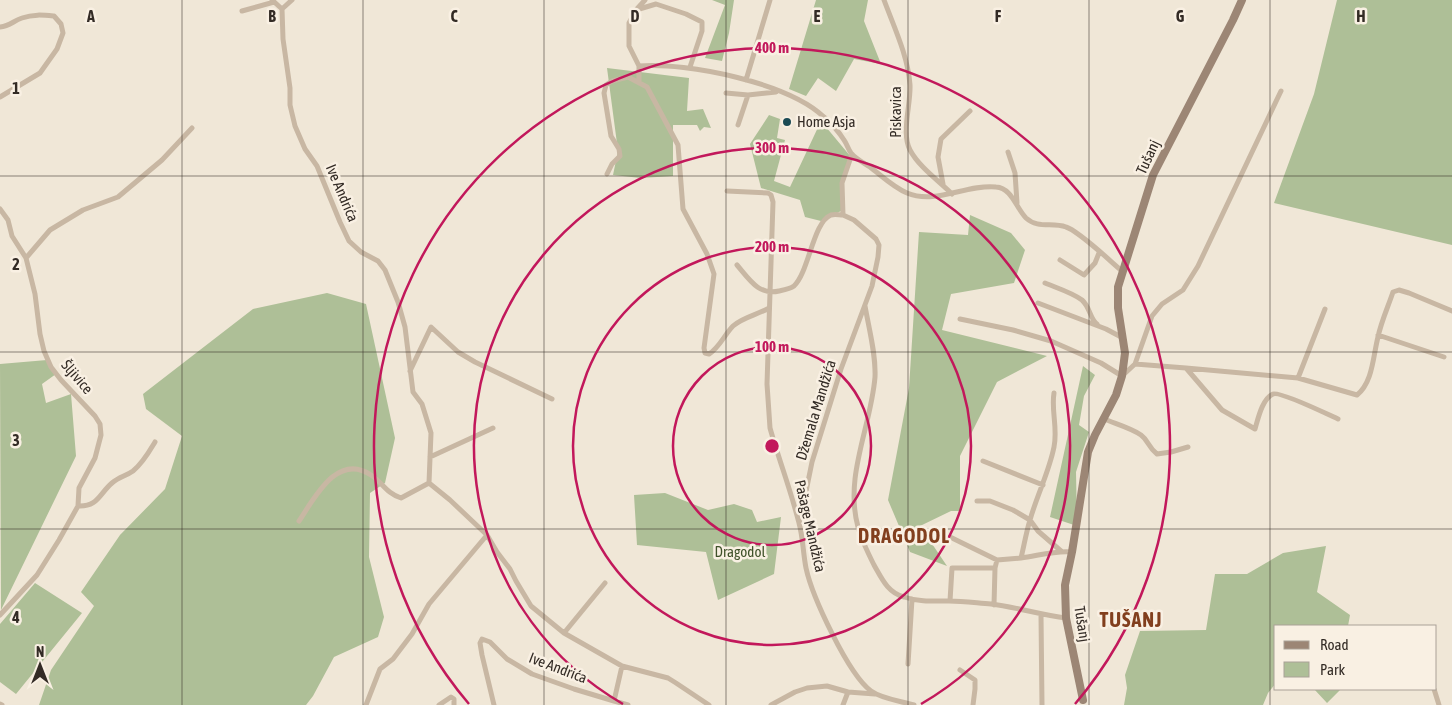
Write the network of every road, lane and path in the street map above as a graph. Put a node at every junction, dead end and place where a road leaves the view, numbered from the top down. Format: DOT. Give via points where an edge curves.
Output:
graph roads {
  1 [pos="292,0"];
  2 [pos="645,0"];
  3 [pos="770,0"];
  4 [pos="884,0"];
  5 [pos="1242,0"];
  6 [pos="273,1"];
  7 [pos="282,9"];
  8 [pos="636,10"];
  9 [pos="242,11"];
  10 [pos="0,27"];
  11 [pos="639,66"];
  12 [pos="690,67"];
  13 [pos="746,80"];
  14 [pos="639,82"];
  15 [pos="1281,91"];
  16 [pos="779,92"];
  17 [pos="726,93"];
  18 [pos="748,95"];
  19 [pos="0,96"];
  20 [pos="970,111"];
  21 [pos="738,125"];
  22 [pos="192,128"];
  23 [pos="1008,152"];
  24 [pos="852,154"];
  25 [pos="607,174"];
  26 [pos="943,185"];
  27 [pos="727,191"];
  28 [pos="952,194"];
  29 [pos="1017,204"];
  30 [pos="0,209"];
  31 [pos="843,215"];
  32 [pos="1099,252"];
  33 [pos="26,258"];
  34 [pos="1060,260"];
  35 [pos="736,265"];
  36 [pos="1122,271"];
  37 [pos="1045,283"];
  38 [pos="771,293"];
  39 [pos="1038,302"];
  40 [pos="865,306"];
  41 [pos="769,308"];
  42 [pos="1325,309"];
  43 [pos="1452,312"];
  44 [pos="960,319"];
  45 [pos="1106,330"];
  46 [pos="1378,336"];
  47 [pos="1123,338"];
  48 [pos="1444,357"];
  49 [pos="1135,364"];
  50 [pos="1186,368"];
  51 [pos="410,371"];
  52 [pos="1122,376"];
  53 [pos="1298,378"];
  54 [pos="1054,393"];
  55 [pos="552,399"];
  56 [pos="1104,419"];
  57 [pos="1338,419"];
  58 [pos="493,428"];
  59 [pos="155,442"];
  60 [pos="1188,447"];
  61 [pos="430,457"];
  62 [pos="984,461"];
  63 [pos="430,483"];
  64 [pos="1043,485"];
  65 [pos="976,501"];
  66 [pos="78,506"];
  67 [pos="1030,520"];
  68 [pos="300,521"];
  69 [pos="800,524"];
  70 [pos="487,535"];
  71 [pos="950,537"];
  72 [pos="1061,551"];
  73 [pos="1072,552"];
  74 [pos="1021,558"];
  75 [pos="997,560"];
  76 [pos="995,568"];
  77 [pos="605,583"];
  78 [pos="912,599"];
  79 [pos="950,601"];
  80 [pos="994,605"];
  81 [pos="0,615"];
  82 [pos="1041,615"];
  83 [pos="1066,618"];
  84 [pos="564,633"];
  85 [pos="908,664"];
  86 [pos="622,666"];
  87 [pos="960,670"];
  88 [pos="1434,690"];
  89 [pos="848,692"];
  90 [pos="878,694"];
  91 [pos="614,701"];
  92 [pos="1084,703"];
  93 [pos="366,705"];
  94 [pos="439,705"];
  95 [pos="454,705"];
  96 [pos="494,705"];
  97 [pos="628,705"];
  98 [pos="709,705"];
  99 [pos="771,705"];
  100 [pos="843,705"];
  101 [pos="914,705"];
  102 [pos="973,705"];
  103 [pos="1042,705"];
  104 [pos="1439,705"];
  1 -- 7 [label="street"];
  2 -- 8 [label="street"];
  3 -- 13 [label="street"];
  4 -- 26 [label="street, Piskavica" via="910,84 909,148"];
  5 -- 36 [label="street, Tušanj" via="1153,175"];
  6 -- 7 [label="street"];
  6 -- 9 [label="street"];
  7 -- 51 [label="street, Ive Andrića" via="290,106 295,126 317,166 349,241 361,252 378,260 385,270 405,327"];
  8 -- 11 [label="street" via="629,23 629,46"];
  8 -- 12 [label="street" via="656,4 702,22"];
  10 -- 19 [label="street" via="36,14 54,16 63,32 56,50 40,73"];
  11 -- 12 [label="street"];
  11 -- 14 [label="street"];
  12 -- 13 [label="street"];
  13 -- 16 [label="street"];
  14 -- 25 [label="street" via="628,77 612,80 606,85 608,123 620,156"];
  14 -- 41 [label="street" via="647,87 678,145 683,209 713,270 706,353 713,351 739,322"];
  15 -- 49 [label="street" via="1198,266 1183,290 1162,304 1152,316"];
  16 -- 18 [label="street"];
  16 -- 24 [label="street" via="818,111 845,141"];
  17 -- 18 [label="street"];
  18 -- 21 [label="street"];
  20 -- 26 [label="street" via="941,139 938,157"];
  22 -- 33 [label="street" via="162,160 118,197 83,210 50,230"];
  23 -- 29 [label="street" via="1015,173"];
  24 -- 28 [label="street" via="906,193 916,196"];
  24 -- 31 [label="street" via="842,183"];
  26 -- 28 [label="street, Piskavica"];
  27 -- 38 [label="street" via="771,195"];
  28 -- 29 [label="street" via="976,188 1002,188"];
  29 -- 32 [label="street" via="1026,218 1035,224 1067,227"];
  30 -- 33 [label="street, Šljivice"];
  31 -- 38 [label="street" via="831,215 825,219 795,285"];
  31 -- 40 [label="street" via="867,230 879,245"];
  32 -- 34 [label="street" via="1095,263 1084,274"];
  32 -- 36 [label="street"];
  33 -- 66 [label="street, Šljivice" via="40,334 51,367 100,424 99,446 79,488"];
  35 -- 38 [label="street" via="762,290"];
  36 -- 47 [label="street, Tušanj" via="1118,308"];
  37 -- 45 [label="street" via="1082,300 1094,321"];
  38 -- 41 [label="street, Pašage Mandžića"];
  39 -- 45 [label="street"];
  40 -- 69 [label="street, Džemala Mandžića" via="812,462"];
  40 -- 78 [label="street" via="875,378 854,492 858,527 886,585 903,597"];
  41 -- 69 [label="street, Pašage Mandžića" via="767,384 770,428"];
  42 -- 53 [label="street"];
  43 -- 46 [label="street" via="1399,290 1393,292"];
  44 -- 52 [label="street" via="1044,339 1101,363"];
  45 -- 47 [label="street"];
  46 -- 48 [label="street"];
  46 -- 53 [label="street" via="1364,389 1357,395"];
  47 -- 52 [label="street, Tušanj"];
  49 -- 50 [label="street"];
  49 -- 52 [label="street"];
  50 -- 53 [label="street"];
  50 -- 57 [label="street" via="1222,410 1256,428 1263,406 1276,393"];
  51 -- 55 [label="street" via="432,327 458,352"];
  51 -- 61 [label="street, Ive Andrića" via="413,392 422,404 431,432"];
  52 -- 56 [label="street, Tušanj"];
  54 -- 64 [label="street" via="1055,438"];
  56 -- 60 [label="street" via="1140,434 1157,454"];
  56 -- 73 [label="street, Tušanj" via="1088,452"];
  58 -- 61 [label="street"];
  59 -- 66 [label="street" via="143,461 132,472 119,477 96,502"];
  61 -- 63 [label="street, Ive Andrića"];
  62 -- 64 [label="street"];
  63 -- 68 [label="street" via="401,498 390,494 363,470 342,471 323,486"];
  63 -- 70 [label="street, Ive Andrića"];
  64 -- 67 [label="street"];
  65 -- 67 [label="street" via="990,501"];
  66 -- 81 [label="street, Šljivice" via="37,575"];
  67 -- 72 [label="street"];
  67 -- 74 [label="street"];
  69 -- 90 [label="street, Pašage Mandžića" via="806,567 823,615 854,671 870,691"];
  70 -- 84 [label="street, Ive Andrića" via="531,606"];
  70 -- 93 [label="street" via="428,604 397,654 380,669"];
  71 -- 75 [label="street"];
  72 -- 73 [label="street"];
  72 -- 74 [label="street"];
  73 -- 83 [label="street, Tušanj" via="1065,585"];
  74 -- 75 [label="street"];
  75 -- 76 [label="street"];
  76 -- 79 [label="street" via="952,568"];
  76 -- 80 [label="street"];
  77 -- 84 [label="street"];
  78 -- 79 [label="street"];
  78 -- 85 [label="street"];
  79 -- 80 [label="street"];
  80 -- 82 [label="street"];
  82 -- 83 [label="street"];
  82 -- 103 [label="street"];
  83 -- 92 [label="street, Tušanj"];
  84 -- 86 [label="street, Ive Andrića"];
  86 -- 91 [label="street"];
  86 -- 98 [label="street, Ive Andrića" via="668,678"];
  87 -- 102 [label="street" via="974,680"];
  88 -- 104 [label="street"];
  89 -- 90 [label="street"];
  89 -- 99 [label="street" via="827,686 806,688"];
  89 -- 100 [label="street"];
  90 -- 101 [label="street, Pašage Mandžića"];
  91 -- 96 [label="street, Ive Andrića" via="532,674 482,639 482,655"];
  91 -- 97 [label="street, Ive Andrića"];
  94 -- 95 [label="street" via="451,697"];
}
